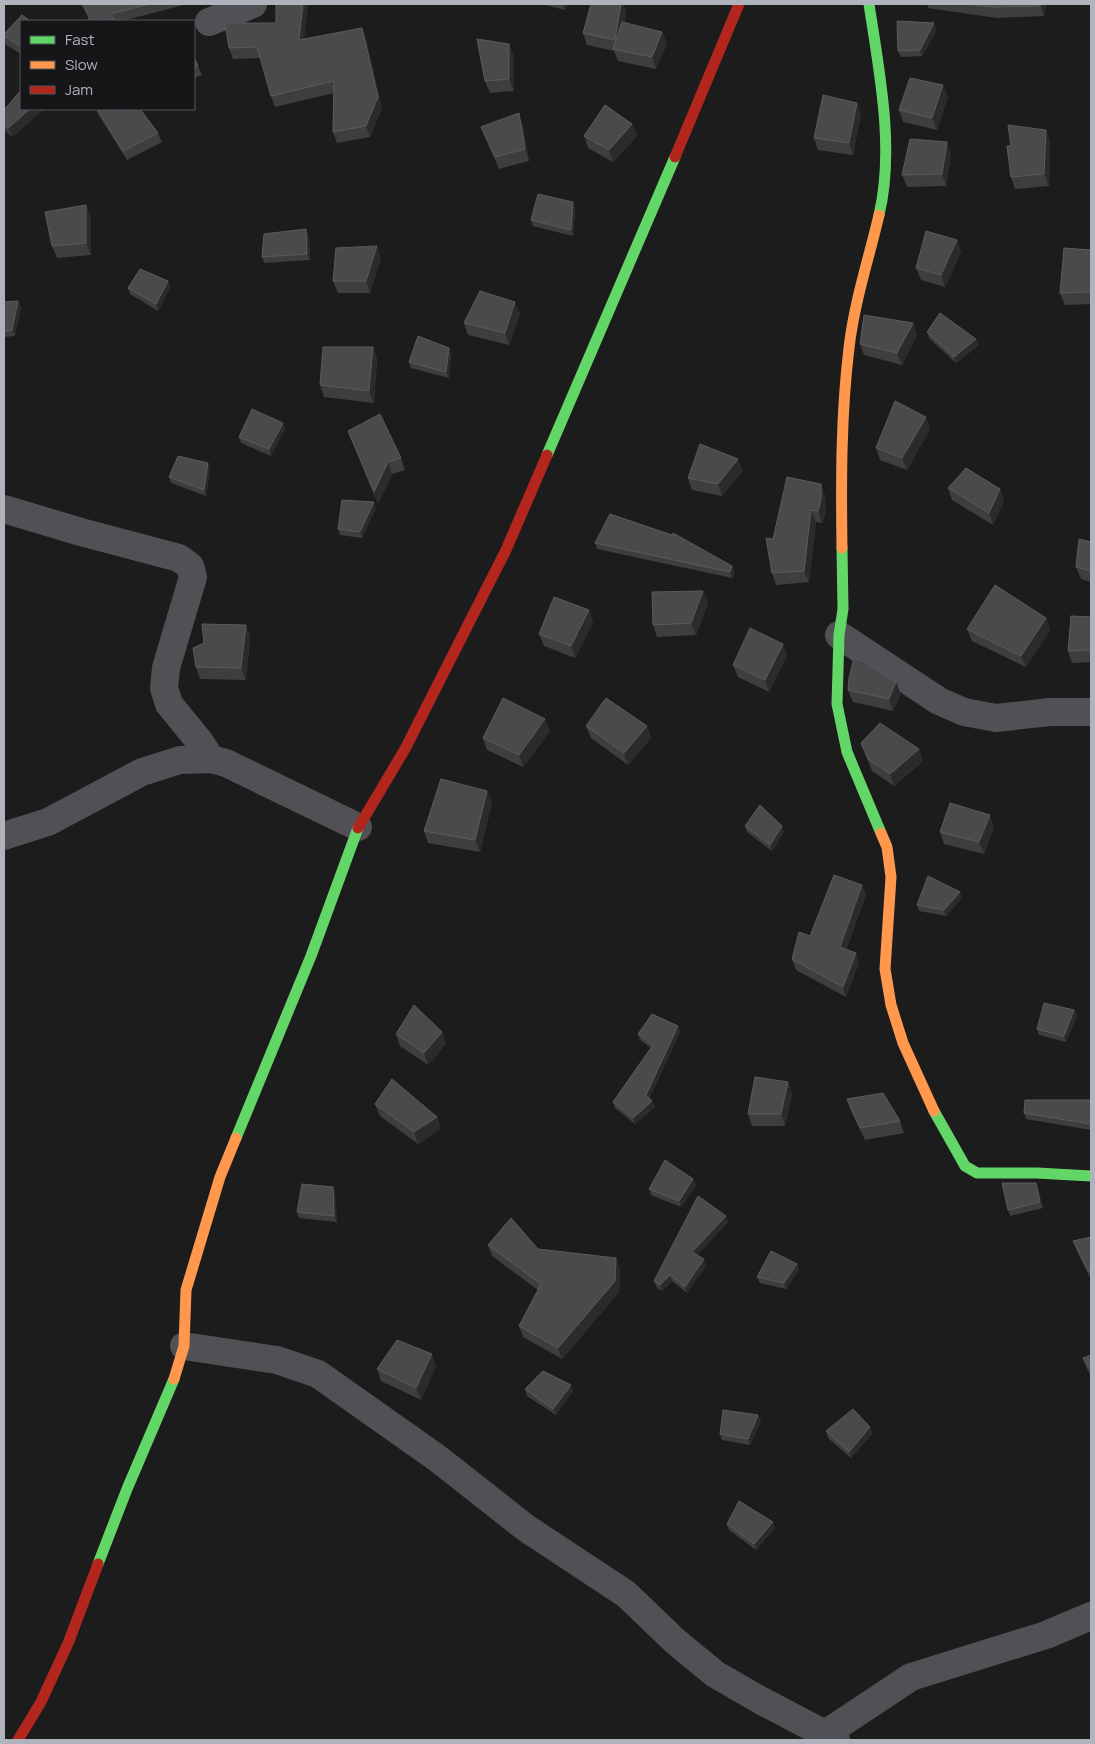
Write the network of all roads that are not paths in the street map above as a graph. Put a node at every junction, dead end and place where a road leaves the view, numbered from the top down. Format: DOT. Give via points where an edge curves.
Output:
graph roads {
  1 [pos="253,4"];
  2 [pos="739,4"];
  3 [pos="870,4"];
  4 [pos="209,22"];
  5 [pos="4,508"];
  6 [pos="839,635"];
  7 [pos="1091,712"];
  8 [pos="211,759"];
  9 [pos="358,827"];
  10 [pos="4,836"];
  11 [pos="1091,1176"];
  12 [pos="184,1346"];
  13 [pos="1091,1616"];
  14 [pos="830,1737"];
  15 [pos="18,1740"];
  1 -- 4 [label="street"];
  2 -- 9 [label="street" via="506,550 404,749"];
  3 -- 6 [label="street" via="883,98 886,174 849,348 842,430 843,609"];
  5 -- 8 [label="street" via="179,558 190,566 192,577 166,668 164,688 169,704"];
  6 -- 7 [label="street" via="939,701 964,712 996,718 1050,712"];
  6 -- 11 [label="street" via="837,704 847,752 887,847 891,877 885,969 891,1005 903,1043 932,1106 965,1166 977,1173"];
  8 -- 9 [label="street" via="226,763"];
  8 -- 10 [label="street" via="180,760 142,772 48,822"];
  9 -- 12 [label="street" via="311,956 220,1177 186,1290"];
  12 -- 14 [label="street" via="277,1360 318,1374 437,1458 526,1528 626,1594 715,1674"];
  12 -- 15 [label="street" via="171,1388 127,1489 69,1641 41,1702"];
  13 -- 14 [label="street" via="1046,1635 916,1674 889,1690"];
}
